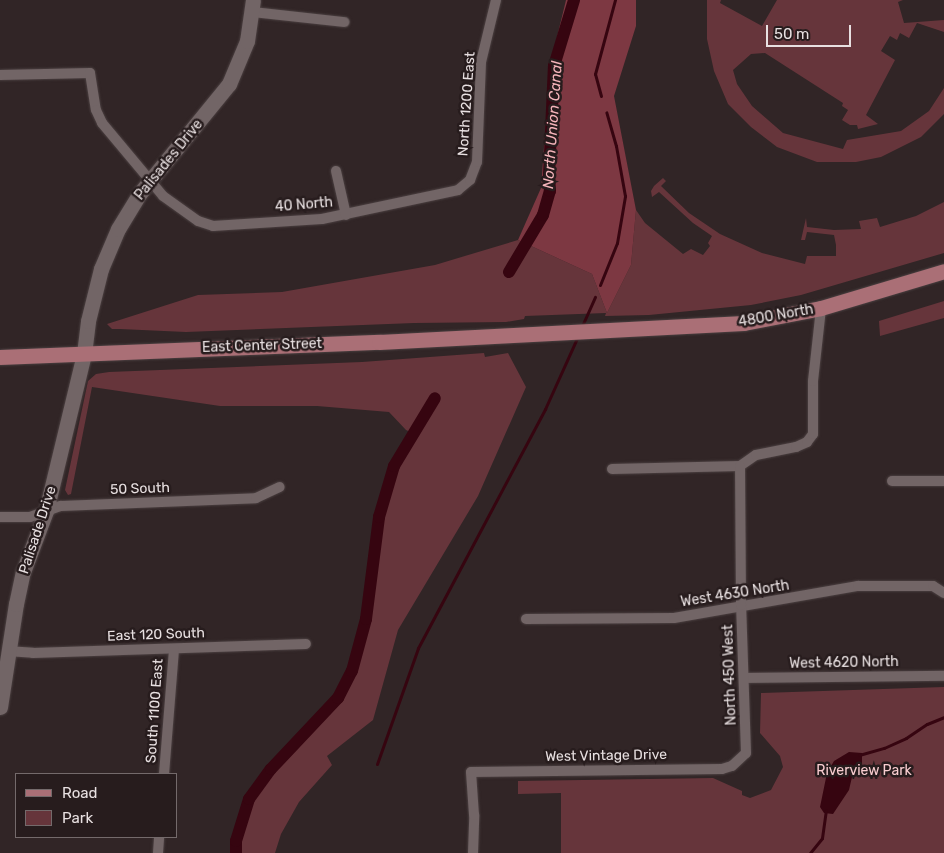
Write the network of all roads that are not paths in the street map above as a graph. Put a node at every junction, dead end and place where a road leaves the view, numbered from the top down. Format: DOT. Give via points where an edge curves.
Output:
graph roads {
  1 [pos="496,0"];
  2 [pos="253,6"];
  3 [pos="344,22"];
  4 [pos="0,75"];
  5 [pos="336,171"];
  6 [pos="150,180"];
  7 [pos="470,180"];
  8 [pos="346,214"];
  9 [pos="944,270"];
  10 [pos="821,308"];
  11 [pos="524,334"];
  12 [pos="84,354"];
  13 [pos="0,357"];
  14 [pos="740,466"];
  15 [pos="612,469"];
  16 [pos="892,481"];
  17 [pos="944,481"];
  18 [pos="280,486"];
  19 [pos="46,511"];
  20 [pos="0,517"];
  21 [pos="944,593"];
  22 [pos="741,605"];
  23 [pos="526,619"];
  24 [pos="306,644"];
  25 [pos="174,649"];
  26 [pos="7,651"];
  27 [pos="944,676"];
  28 [pos="744,678"];
  29 [pos="0,707"];
  30 [pos="740,761"];
  31 [pos="164,773"];
  32 [pos="160,838"];
  33 [pos="158,853"];
  34 [pos="474,853"];
  1 -- 7 [label="street, North 1200 East" via="481,62 477,162"];
  2 -- 3 [label="street"];
  2 -- 6 [label="street, Palisades Drive" via="247,41 230,84"];
  4 -- 6 [label="street, 40 North" via="90,73 96,110 102,123"];
  5 -- 8 [label="street"];
  6 -- 8 [label="street, 40 North" via="163,196 198,221 213,226 322,220"];
  6 -- 12 [label="street, Palisades Drive" via="118,230 101,269 88,321"];
  7 -- 8 [label="street, 40 North" via="458,190"];
  9 -- 10 [label="main road, 4800 North"];
  10 -- 11 [label="main road, 4800 North" via="744,323"];
  10 -- 14 [label="street" via="813,434 796,447 756,455"];
  11 -- 12 [label="main road, East Center Street"];
  12 -- 13 [label="main road, East Center Street"];
  12 -- 19 [label="street, Palisade Drive"];
  14 -- 15 [label="street"];
  14 -- 22 [label="street, North 450 West"];
  16 -- 17 [label="street"];
  18 -- 19 [label="street, 50 South" via="256,498 62,506"];
  19 -- 20 [label="street, 50 South" via="30,517"];
  19 -- 26 [label="street, Palisade Drive" via="24,572"];
  21 -- 22 [label="street, West 4630 North" via="933,586 858,586 783,601"];
  22 -- 23 [label="street, West 4630 North" via="674,618"];
  22 -- 28 [label="street, North 450 West"];
  24 -- 25 [label="street, East 120 South"];
  25 -- 26 [label="street, East 120 South"];
  25 -- 31 [label="street, South 1100 East"];
  26 -- 29 [label="street, Palisade Drive"];
  27 -- 28 [label="street, West 4620 North"];
  28 -- 30 [label="street, North 450 West" via="746,753"];
  30 -- 34 [label="street, West Vintage Drive" via="722,769 471,772"];
  32 -- 33 [label="street"];
}
